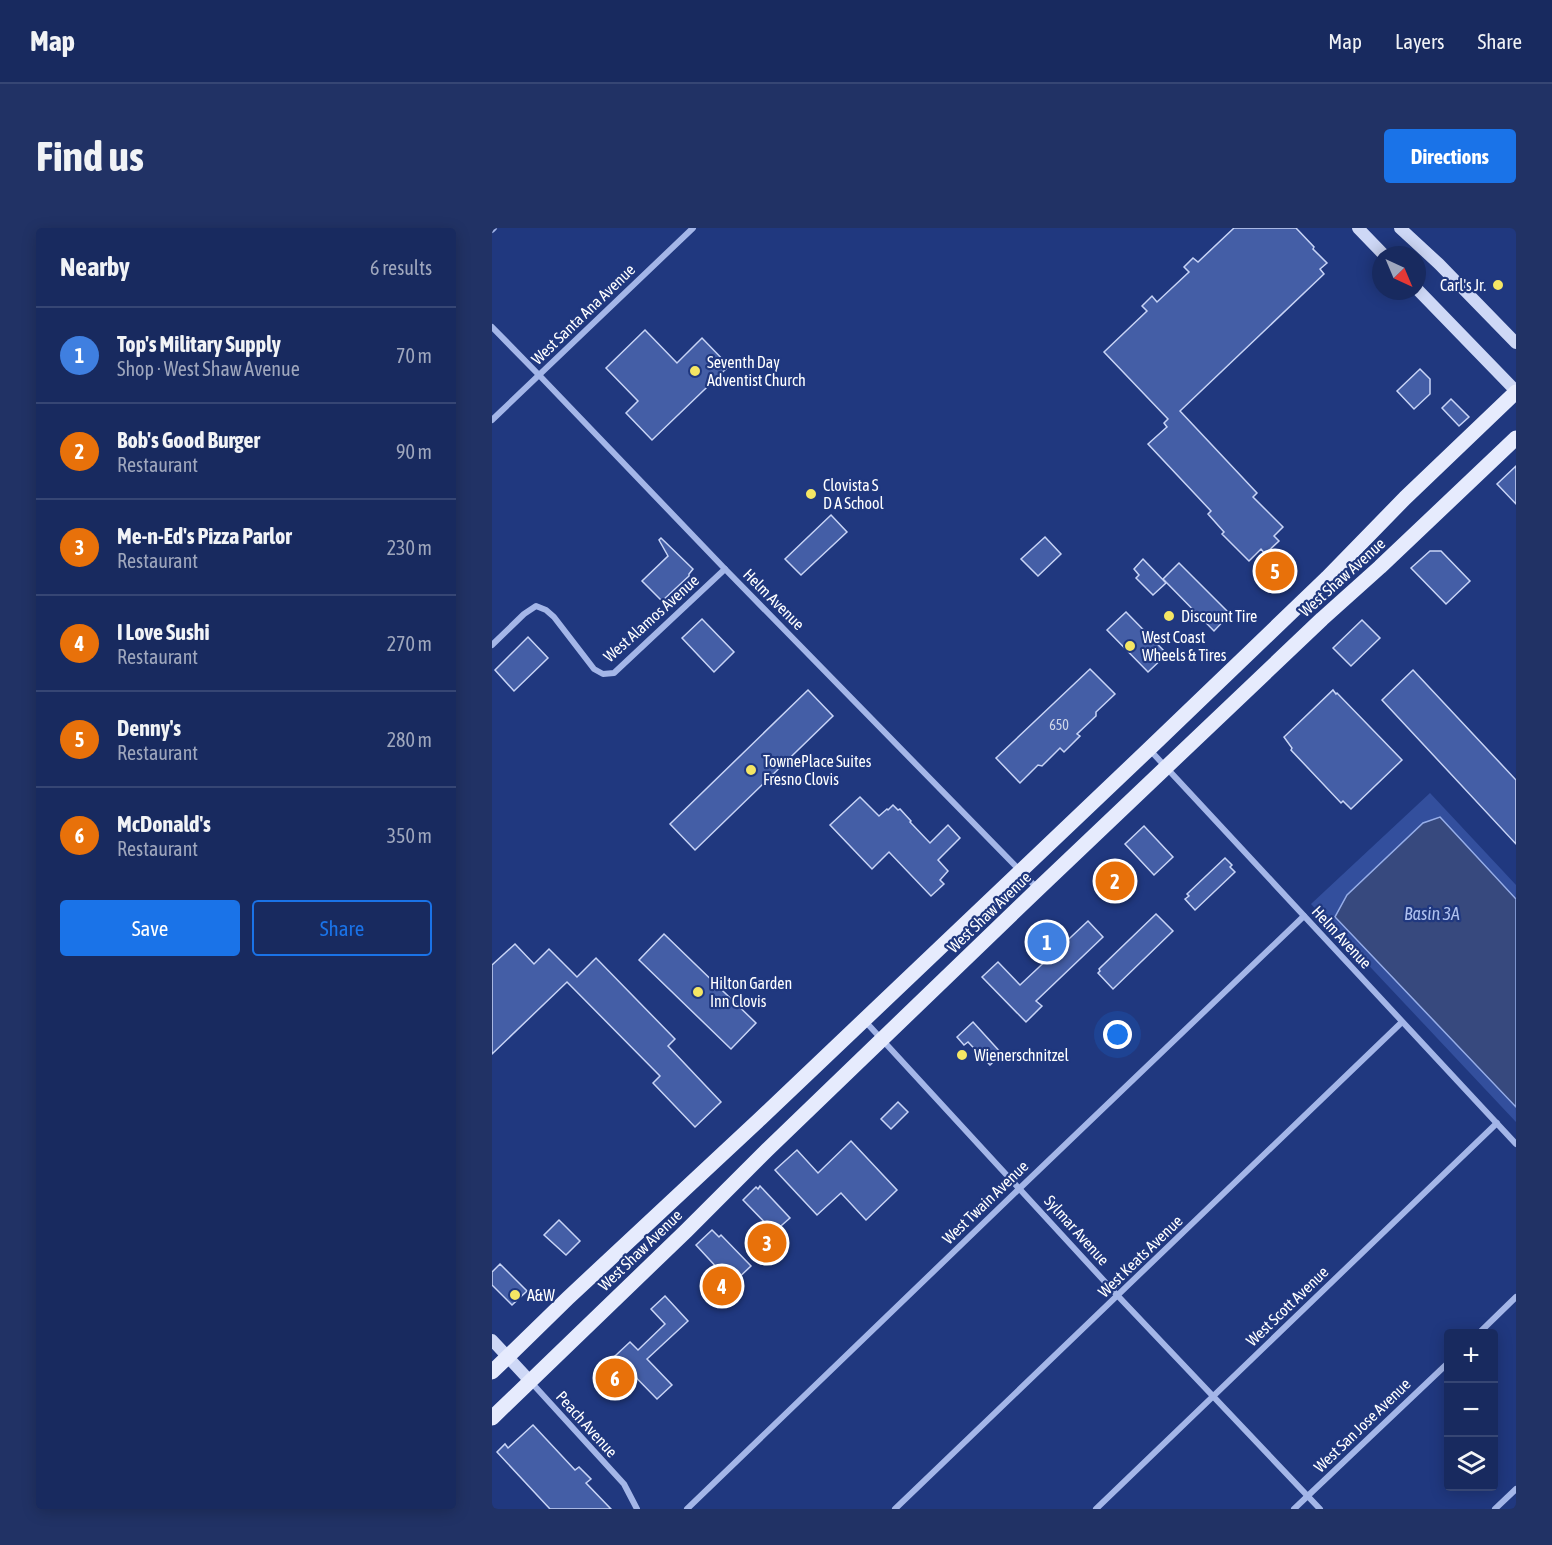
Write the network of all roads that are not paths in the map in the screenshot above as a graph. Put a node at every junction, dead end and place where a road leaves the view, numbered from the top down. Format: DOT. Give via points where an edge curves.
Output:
graph roads {
  1 [pos="693,228"];
  2 [pos="1358,228"];
  3 [pos="1400,228"];
  4 [pos="1375,246"];
  5 [pos="1426,298"];
  6 [pos="492,327"];
  7 [pos="1516,343"];
  8 [pos="539,375"];
  9 [pos="1516,391"];
  10 [pos="492,420"];
  11 [pos="1516,438"];
  12 [pos="724,569"];
  13 [pos="492,645"];
  14 [pos="1149,749"];
  15 [pos="1166,768"];
  16 [pos="1020,871"];
  17 [pos="1038,889"];
  18 [pos="1304,916"];
  19 [pos="864,1020"];
  20 [pos="1402,1022"];
  21 [pos="882,1040"];
  22 [pos="1497,1123"];
  23 [pos="1516,1144"];
  24 [pos="1020,1188"];
  25 [pos="1118,1296"];
  26 [pos="1516,1298"];
  27 [pos="1483,1329"];
  28 [pos="492,1341"];
  29 [pos="508,1357"];
  30 [pos="1444,1367"];
  31 [pos="492,1372"];
  32 [pos="530,1381"];
  33 [pos="1213,1395"];
  34 [pos="492,1418"];
  35 [pos="1516,1489"];
  36 [pos="1308,1495"];
  37 [pos="637,1509"];
  38 [pos="687,1509"];
  39 [pos="895,1509"];
  40 [pos="1096,1509"];
  41 [pos="1294,1509"];
  42 [pos="1320,1509"];
  43 [pos="1495,1509"];
  1 -- 8 [label="street, West Santa Ana Avenue"];
  2 -- 4 [label="main road"];
  3 -- 7 [label="main road"];
  5 -- 9 [label="main road"];
  6 -- 8 [label="street, Helm Avenue"];
  8 -- 10 [label="street, West Santa Ana Avenue"];
  8 -- 12 [label="street, Helm Avenue"];
  9 -- 14 [label="main road, West Shaw Avenue"];
  11 -- 15 [label="main road, West Shaw Avenue"];
  12 -- 13 [label="street, West Alamos Avenue" via="614,673 603,674 594,669 554,617 536,606"];
  12 -- 16 [label="street, Helm Avenue"];
  14 -- 15 [label="street, Helm Avenue"];
  14 -- 16 [label="main road, West Shaw Avenue"];
  15 -- 17 [label="main road, West Shaw Avenue"];
  15 -- 18 [label="street, Helm Avenue"];
  16 -- 17 [label="street, Helm Avenue"];
  16 -- 19 [label="main road, West Shaw Avenue"];
  17 -- 21 [label="main road, West Shaw Avenue"];
  18 -- 20 [label="street, Helm Avenue"];
  18 -- 24 [label="street, West Twain Avenue"];
  19 -- 21 [label="street, Sylmar Avenue"];
  19 -- 29 [label="main road, West Shaw Avenue"];
  20 -- 22 [label="street, Helm Avenue"];
  20 -- 25 [label="street, West Keats Avenue"];
  21 -- 24 [label="street, Sylmar Avenue"];
  21 -- 32 [label="main road, West Shaw Avenue"];
  22 -- 23 [label="street, Helm Avenue"];
  22 -- 33 [label="street, West Scott Avenue"];
  24 -- 25 [label="street, Sylmar Avenue"];
  24 -- 38 [label="street, West Twain Avenue"];
  25 -- 33 [label="street, Sylmar Avenue"];
  25 -- 39 [label="street, West Keats Avenue"];
  26 -- 27 [label="street"];
  28 -- 29 [label="main road"];
  29 -- 31 [label="main road, West Shaw Avenue"];
  29 -- 32 [label="main road"];
  30 -- 36 [label="street, West San Jose Avenue"];
  32 -- 34 [label="main road, West Shaw Avenue"];
  32 -- 37 [label="street, Peach Avenue" via="624,1485"];
  33 -- 36 [label="street, Sylmar Avenue"];
  33 -- 40 [label="street, West Scott Avenue"];
  35 -- 43 [label="street"];
  36 -- 41 [label="street, West San Jose Avenue"];
  36 -- 42 [label="street, Sylmar Avenue"];
}
